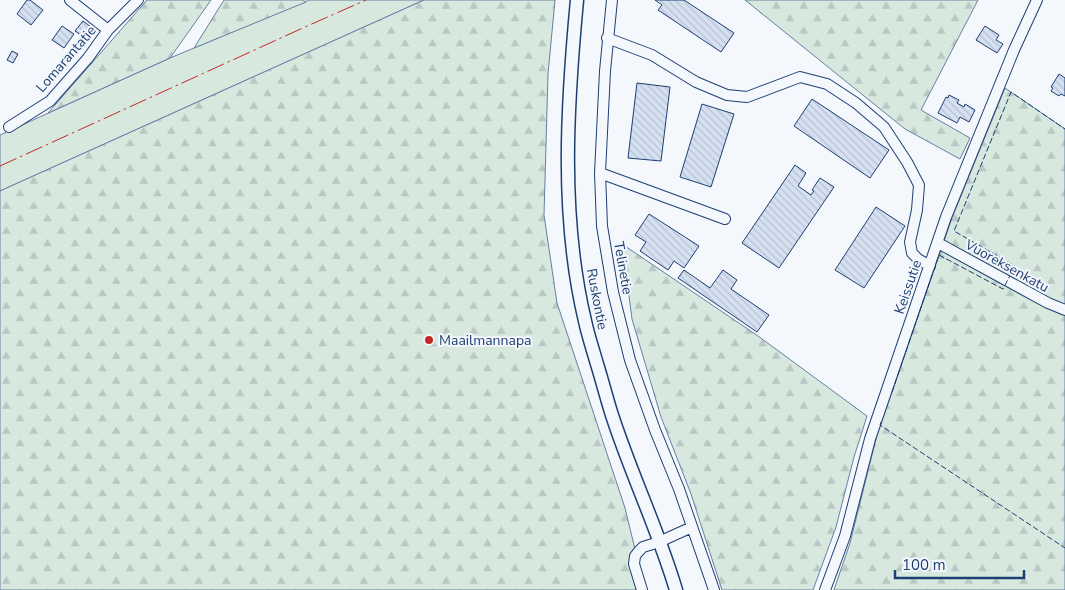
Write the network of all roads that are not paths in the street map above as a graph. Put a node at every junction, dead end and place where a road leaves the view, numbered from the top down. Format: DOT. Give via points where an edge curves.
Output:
graph roads {
  1 [pos="70,0"];
  2 [pos="138,0"];
  3 [pos="578,0"];
  4 [pos="612,0"];
  5 [pos="1037,0"];
  6 [pos="108,30"];
  7 [pos="607,38"];
  8 [pos="8,127"];
  9 [pos="600,173"];
  10 [pos="725,219"];
  11 [pos="938,243"];
  12 [pos="930,266"];
  13 [pos="1065,310"];
  14 [pos="692,527"];
  15 [pos="659,542"];
  16 [pos="642,590"];
  17 [pos="676,590"];
  18 [pos="714,590"];
  19 [pos="826,590"];
  1 -- 6 [label="street"];
  2 -- 6 [label="street, Lomarantatie"];
  3 -- 15 [label="main road, Ruskontie" via="568,142 570,235 585,320 611,412"];
  4 -- 7 [label="street, Telinetie"];
  5 -- 11 [label="street, Keissutie"];
  6 -- 8 [label="street, Lomarantatie" via="50,102"];
  7 -- 9 [label="street, Telinetie"];
  7 -- 12 [label="street" via="652,55 696,82 727,96 747,97 800,77 828,84 856,103 884,127 919,185 910,242 912,253"];
  9 -- 10 [label="street"];
  9 -- 14 [label="street, Telinetie" via="602,226 613,292 630,360"];
  11 -- 12 [label="street, Keissutie"];
  11 -- 13 [label="street, Vuoreksenkatu"];
  12 -- 19 [label="street, Keissutie" via="870,439 845,536"];
  14 -- 15 [label="street"];
  14 -- 18 [label="street, Telinetie"];
  15 -- 16 [label="street" via="643,547 635,556 634,564"];
  15 -- 17 [label="main road, Ruskontie"];
}
